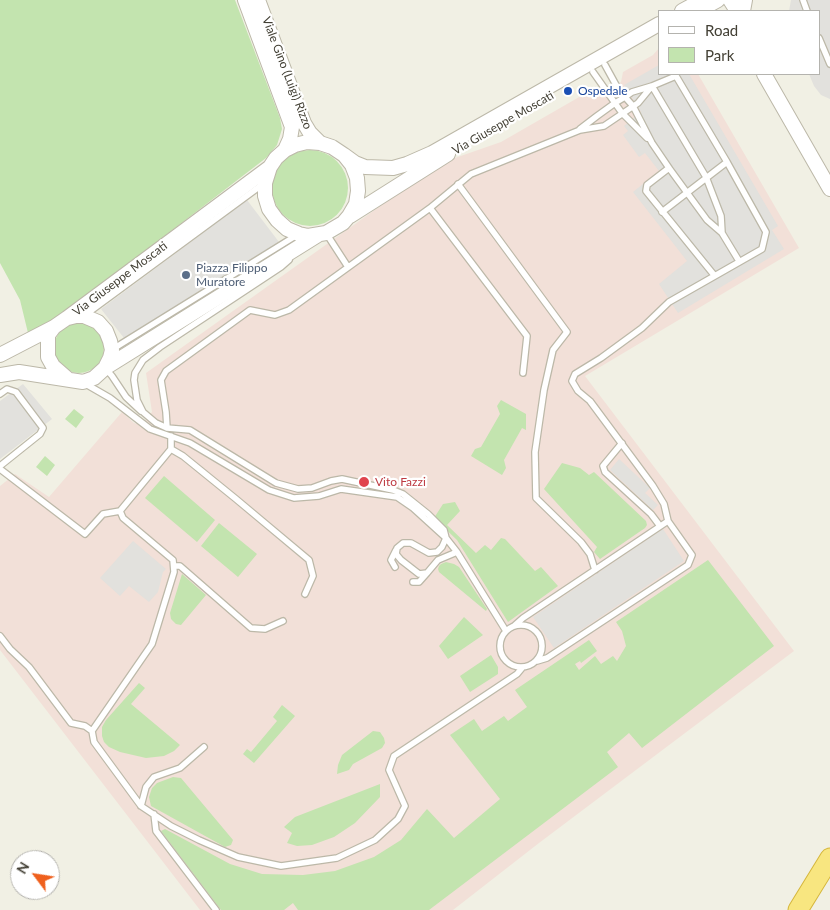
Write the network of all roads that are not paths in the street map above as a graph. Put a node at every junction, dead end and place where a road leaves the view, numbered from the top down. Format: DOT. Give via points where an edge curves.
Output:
graph roads {
  1 [pos="245,0"];
  2 [pos="258,0"];
  3 [pos="714,3"];
  4 [pos="686,10"];
  5 [pos="700,10"];
  6 [pos="658,25"];
  7 [pos="658,35"];
  8 [pos="820,40"];
  9 [pos="830,64"];
  10 [pos="599,68"];
  11 [pos="765,75"];
  12 [pos="652,86"];
  13 [pos="625,97"];
  14 [pos="615,103"];
  15 [pos="632,106"];
  16 [pos="622,113"];
  17 [pos="580,130"];
  18 [pos="320,142"];
  19 [pos="652,143"];
  20 [pos="285,150"];
  21 [pos="344,155"];
  22 [pos="727,162"];
  23 [pos="270,168"];
  24 [pos="670,168"];
  25 [pos="706,177"];
  26 [pos="265,183"];
  27 [pos="458,184"];
  28 [pos="830,189"];
  29 [pos="687,192"];
  30 [pos="430,208"];
  31 [pos="662,212"];
  32 [pos="349,216"];
  33 [pos="722,233"];
  34 [pos="299,234"];
  35 [pos="319,236"];
  36 [pos="739,261"];
  37 [pos="348,267"];
  38 [pos="714,275"];
  39 [pos="84,316"];
  40 [pos="67,318"];
  41 [pos="54,327"];
  42 [pos="112,350"];
  43 [pos="0,355"];
  44 [pos="105,368"];
  45 [pos="523,373"];
  46 [pos="0,374"];
  47 [pos="76,381"];
  48 [pos="0,394"];
  49 [pos="146,416"];
  50 [pos="166,428"];
  51 [pos="171,436"];
  52 [pos="622,443"];
  53 [pos="171,449"];
  54 [pos="0,467"];
  55 [pos="120,511"];
  56 [pos="668,521"];
  57 [pos="660,526"];
  58 [pos="446,538"];
  59 [pos="397,548"];
  60 [pos="457,552"];
  61 [pos="174,566"];
  62 [pos="395,567"];
  63 [pos="595,570"];
  64 [pos="427,573"];
  65 [pos="413,582"];
  66 [pos="305,594"];
  67 [pos="283,621"];
  68 [pos="514,626"];
  69 [pos="506,631"];
  70 [pos="0,636"];
  71 [pos="537,661"];
  72 [pos="522,668"];
  73 [pos="92,731"];
  74 [pos="204,746"];
  75 [pos="141,806"];
  76 [pos="154,814"];
  77 [pos="830,858"];
  78 [pos="830,882"];
  79 [pos="216,910"];
  80 [pos="798,910"];
  81 [pos="812,910"];
  1 -- 20 [label="street, Viale Gino (Luigi) Rizzo" via="292,127"];
  2 -- 18 [label="street, Viale Gino (Luigi) Rizzo" via="304,123"];
  3 -- 4 [label="street"];
  3 -- 5 [label="street"];
  6 -- 21 [label="street, Via Giuseppe Moscati" via="432,153 407,164 393,168 365,167"];
  7 -- 10 [label="street, Via Giuseppe Moscati"];
  8 -- 9 [label="lane"];
  10 -- 13 [label="lane"];
  10 -- 14 [label="lane"];
  10 -- 32 [label="street, Via Giuseppe Moscati" via="436,161"];
  11 -- 28 [label="street"];
  12 -- 13 [label="lane"];
  12 -- 15 [label="lane"];
  12 -- 22 [label="lane" via="676,76"];
  12 -- 25 [label="lane"];
  13 -- 14 [label="lane"];
  13 -- 15 [label="lane"];
  14 -- 16 [label="lane"];
  14 -- 17 [label="lane"];
  15 -- 16 [label="lane"];
  15 -- 19 [label="lane"];
  16 -- 17 [label="lane" via="604,126"];
  16 -- 19 [label="lane"];
  17 -- 27 [label="lane" via="471,174"];
  18 -- 20 [label="street" via="307,142"];
  18 -- 21 [label="street, Via Giuseppe Moscati"];
  19 -- 24 [label="lane"];
  20 -- 23 [label="street, Via Giuseppe Moscati"];
  21 -- 32 [label="street" via="357,178 356,204"];
  22 -- 25 [label="lane"];
  22 -- 36 [label="lane" via="766,232 762,248"];
  23 -- 26 [label="street, Via Giuseppe Moscati"];
  23 -- 40 [label="street, Via Giuseppe Moscati"];
  24 -- 29 [label="lane"];
  24 -- 31 [label="lane" via="647,185 646,191"];
  25 -- 29 [label="lane"];
  25 -- 33 [label="lane" via="721,216"];
  26 -- 34 [label="street, Via Giuseppe Moscati" via="265,196 273,215 287,229"];
  26 -- 39 [label="lane"];
  27 -- 30 [label="lane"];
  27 -- 63 [label="lane" via="567,332 553,350 544,390 535,452 536,498 581,542 590,554"];
  29 -- 31 [label="lane"];
  29 -- 33 [label="lane" via="707,220"];
  30 -- 37 [label="lane"];
  30 -- 45 [label="lane" via="527,336"];
  31 -- 38 [label="lane"];
  32 -- 35 [label="street, Via Giuseppe Moscati" via="335,229"];
  33 -- 36 [label="lane"];
  34 -- 35 [label="street"];
  34 -- 42 [label="lane"];
  35 -- 37 [label="lane"];
  35 -- 44 [label="street, Via Giuseppe Moscati"];
  35 -- 49 [label="lane" via="281,267 143,360 134,380 137,400"];
  36 -- 38 [label="lane"];
  37 -- 50 [label="lane" via="288,310 275,315 250,310 166,371 161,380"];
  38 -- 52 [label="lane" via="669,302 642,328 574,374 572,382 578,391 590,401"];
  39 -- 40 [label="street, Via Giuseppe Moscati"];
  39 -- 42 [label="street, Via Giuseppe Moscati" via="98,322 106,331"];
  40 -- 41 [label="street, Via Giuseppe Moscati"];
  41 -- 43 [label="street, Via Giuseppe Moscati"];
  41 -- 47 [label="street" via="48,335 48,357 53,366"];
  42 -- 44 [label="street"];
  44 -- 47 [label="street, Via Giuseppe Moscati" via="94,378"];
  44 -- 49 [label="lane" via="126,397"];
  46 -- 47 [label="street" via="19,372"];
  47 -- 51 [label="lane" via="110,398 150,429"];
  48 -- 54 [label="lane" via="11,389 16,392 43,428"];
  49 -- 50 [label="lane"];
  50 -- 58 [label="lane" via="190,430 276,483 298,489 342,479 393,490 428,514 444,530"];
  51 -- 53 [label="lane"];
  51 -- 58 [label="lane" via="190,443 269,490 294,498 319,496 341,488 397,497"];
  52 -- 56 [label="lane" via="654,486 664,504"];
  52 -- 57 [label="lane" via="603,466 604,472"];
  53 -- 55 [label="lane"];
  53 -- 66 [label="lane" via="309,560 313,576"];
  54 -- 55 [label="lane" via="85,534 103,514"];
  55 -- 61 [label="lane" via="173,560"];
  56 -- 57 [label="lane"];
  56 -- 71 [label="lane" via="692,555 688,565 547,658"];
  57 -- 63 [label="lane"];
  58 -- 59 [label="lane" via="437,552 429,553 411,543 403,543"];
  58 -- 60 [label="lane"];
  59 -- 62 [label="lane" via="391,560"];
  59 -- 64 [label="lane" via="400,560 419,574"];
  60 -- 64 [label="lane" via="438,560"];
  60 -- 69 [label="lane"];
  61 -- 67 [label="lane" via="180,566 252,628 265,629"];
  61 -- 73 [label="lane" via="152,644"];
  63 -- 68 [label="lane"];
  64 -- 65 [label="lane" via="419,582"];
  68 -- 69 [label="lane"];
  68 -- 71 [label="lane" via="528,626 539,635 542,648"];
  69 -- 72 [label="lane" via="500,652 508,664"];
  70 -- 73 [label="lane" via="29,667 71,723"];
  71 -- 72 [label="lane"];
  72 -- 76 [label="lane" via="394,756 390,770 405,806 398,820 375,840 336,858 281,866 238,857 199,840"];
  73 -- 75 [label="lane" via="94,742"];
  74 -- 75 [label="lane" via="180,768 154,777 146,787"];
  75 -- 76 [label="lane"];
  76 -- 79 [label="lane" via="156,831"];
  77 -- 80 [label="highway"];
  78 -- 81 [label="highway"];
}
